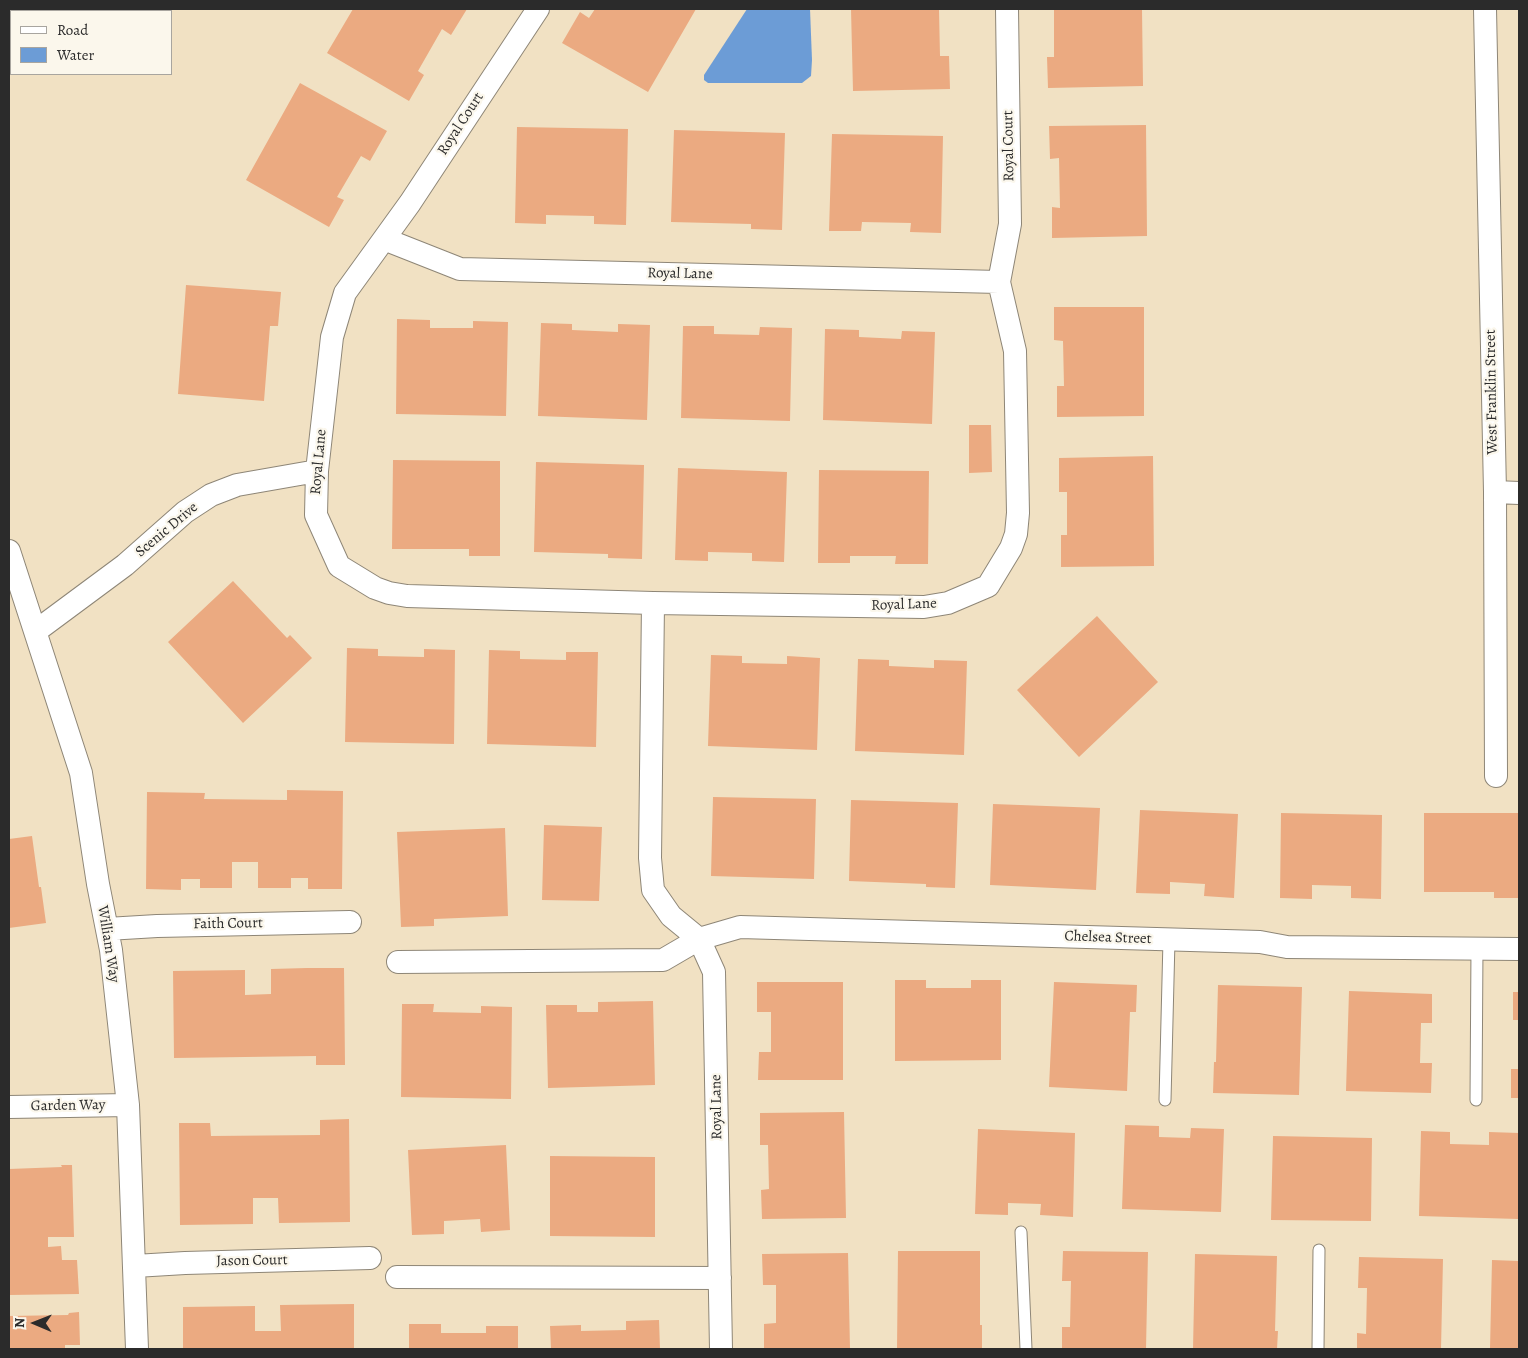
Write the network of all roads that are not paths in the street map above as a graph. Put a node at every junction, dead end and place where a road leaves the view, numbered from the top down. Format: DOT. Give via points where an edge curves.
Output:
graph roads {
  1 [pos="538,9"];
  2 [pos="1007,9"];
  3 [pos="1484,9"];
  4 [pos="384,239"];
  5 [pos="999,282"];
  6 [pos="317,471"];
  7 [pos="1494,492"];
  8 [pos="1519,493"];
  9 [pos="9,551"];
  10 [pos="653,603"];
  11 [pos="36,631"];
  12 [pos="1496,776"];
  13 [pos="350,922"];
  14 [pos="107,928"];
  15 [pos="699,939"];
  16 [pos="1169,940"];
  17 [pos="1477,948"];
  18 [pos="1519,949"];
  19 [pos="398,962"];
  20 [pos="1165,1100"];
  21 [pos="1476,1100"];
  22 [pos="128,1105"];
  23 [pos="9,1107"];
  24 [pos="1021,1232"];
  25 [pos="1319,1250"];
  26 [pos="370,1258"];
  27 [pos="135,1266"];
  28 [pos="397,1277"];
  29 [pos="720,1278"];
  30 [pos="137,1349"];
  31 [pos="721,1349"];
  32 [pos="1026,1349"];
  33 [pos="1318,1349"];
  1 -- 4 [label="street, Royal Court"];
  2 -- 5 [label="street, Royal Court" via="1010,224"];
  3 -- 7 [label="street, West Franklin Street"];
  4 -- 5 [label="street, Royal Lane" via="460,270"];
  4 -- 6 [label="street, Royal Lane" via="345,293 332,337"];
  5 -- 10 [label="street, Royal Lane" via="1014,351 1018,513 1011,548 988,586 948,603 924,607"];
  6 -- 10 [label="street, Royal Lane" via="316,515 339,566 376,588 407,596"];
  6 -- 11 [label="street, Scenic Drive" via="237,484 211,495 185,512 125,565"];
  7 -- 8 [label="street"];
  7 -- 12 [label="street, West Franklin Street"];
  9 -- 11 [label="street, William Way"];
  10 -- 15 [label="street, Royal Lane" via="650,858 653,890 672,916"];
  11 -- 14 [label="street, William Way" via="81,773"];
  13 -- 14 [label="street, Faith Court"];
  14 -- 22 [label="street, William Way"];
  15 -- 16 [label="street, Chelsea Street" via="740,928"];
  15 -- 19 [label="street" via="663,960"];
  15 -- 29 [label="street, Royal Lane" via="714,972"];
  16 -- 17 [label="street, Chelsea Street" via="1260,942 1287,947"];
  16 -- 20 [label="lane"];
  17 -- 18 [label="street, Chelsea Street"];
  17 -- 21 [label="lane"];
  22 -- 23 [label="street, Garden Way"];
  22 -- 27 [label="street, William Way"];
  24 -- 32 [label="lane"];
  25 -- 33 [label="lane"];
  26 -- 27 [label="street, Jason Court"];
  27 -- 30 [label="street, William Way"];
  28 -- 29 [label="street"];
  29 -- 31 [label="street, Royal Lane"];
}
